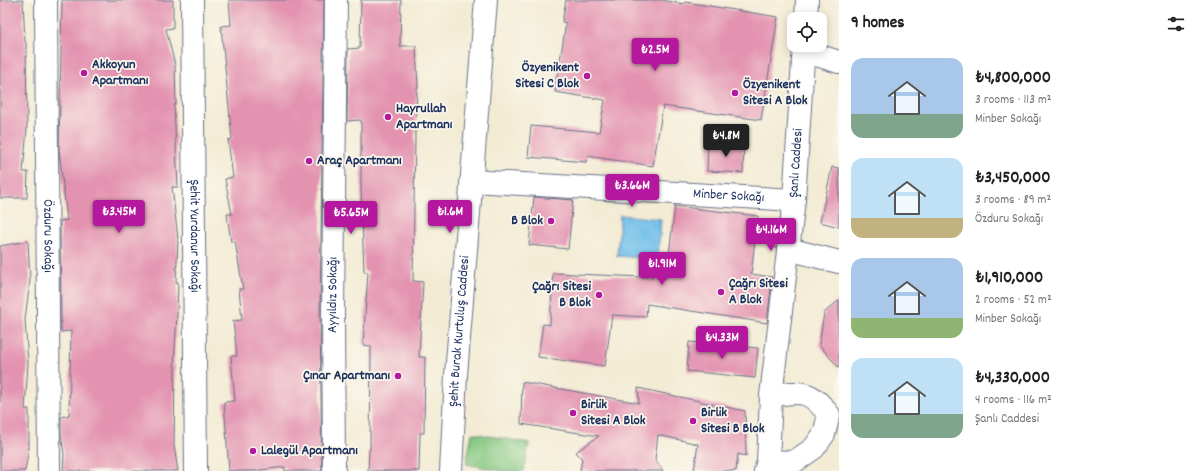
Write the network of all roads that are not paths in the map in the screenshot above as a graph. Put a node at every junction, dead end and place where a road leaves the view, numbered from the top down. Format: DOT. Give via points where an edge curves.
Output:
graph roads {
  1 [pos="46,0"];
  2 [pos="192,0"];
  3 [pos="336,0"];
  4 [pos="486,0"];
  5 [pos="807,0"];
  6 [pos="806,12"];
  7 [pos="804,52"];
  8 [pos="814,52"];
  9 [pos="839,62"];
  10 [pos="471,181"];
  11 [pos="794,200"];
  12 [pos="788,249"];
  13 [pos="839,262"];
  14 [pos="771,396"];
  15 [pos="836,412"];
  16 [pos="766,466"];
  17 [pos="49,471"];
  18 [pos="196,471"];
  19 [pos="334,471"];
  20 [pos="451,471"];
  1 -- 17 [label="street, Özduru Sokağı"];
  2 -- 18 [label="street, Şehit Yurdanur Sokağı"];
  3 -- 19 [label="street, Ayyıldız Sokağı"];
  4 -- 10 [label="street, Şehit Burak Kurtuluş Caddesi"];
  5 -- 6 [label="street"];
  7 -- 11 [label="street, Şanlı Caddesi"];
  8 -- 9 [label="street"];
  10 -- 11 [label="street, Minber Sokağı"];
  10 -- 20 [label="street, Şehit Burak Kurtuluş Caddesi"];
  11 -- 12 [label="street, Şanlı Caddesi"];
  12 -- 13 [label="street"];
  12 -- 14 [label="street, Şanlı Caddesi"];
  14 -- 15 [label="street" via="794,392 809,395"];
  14 -- 16 [label="street, Şanlı Caddesi"];
  15 -- 16 [label="street" via="814,448 794,462"];
}
